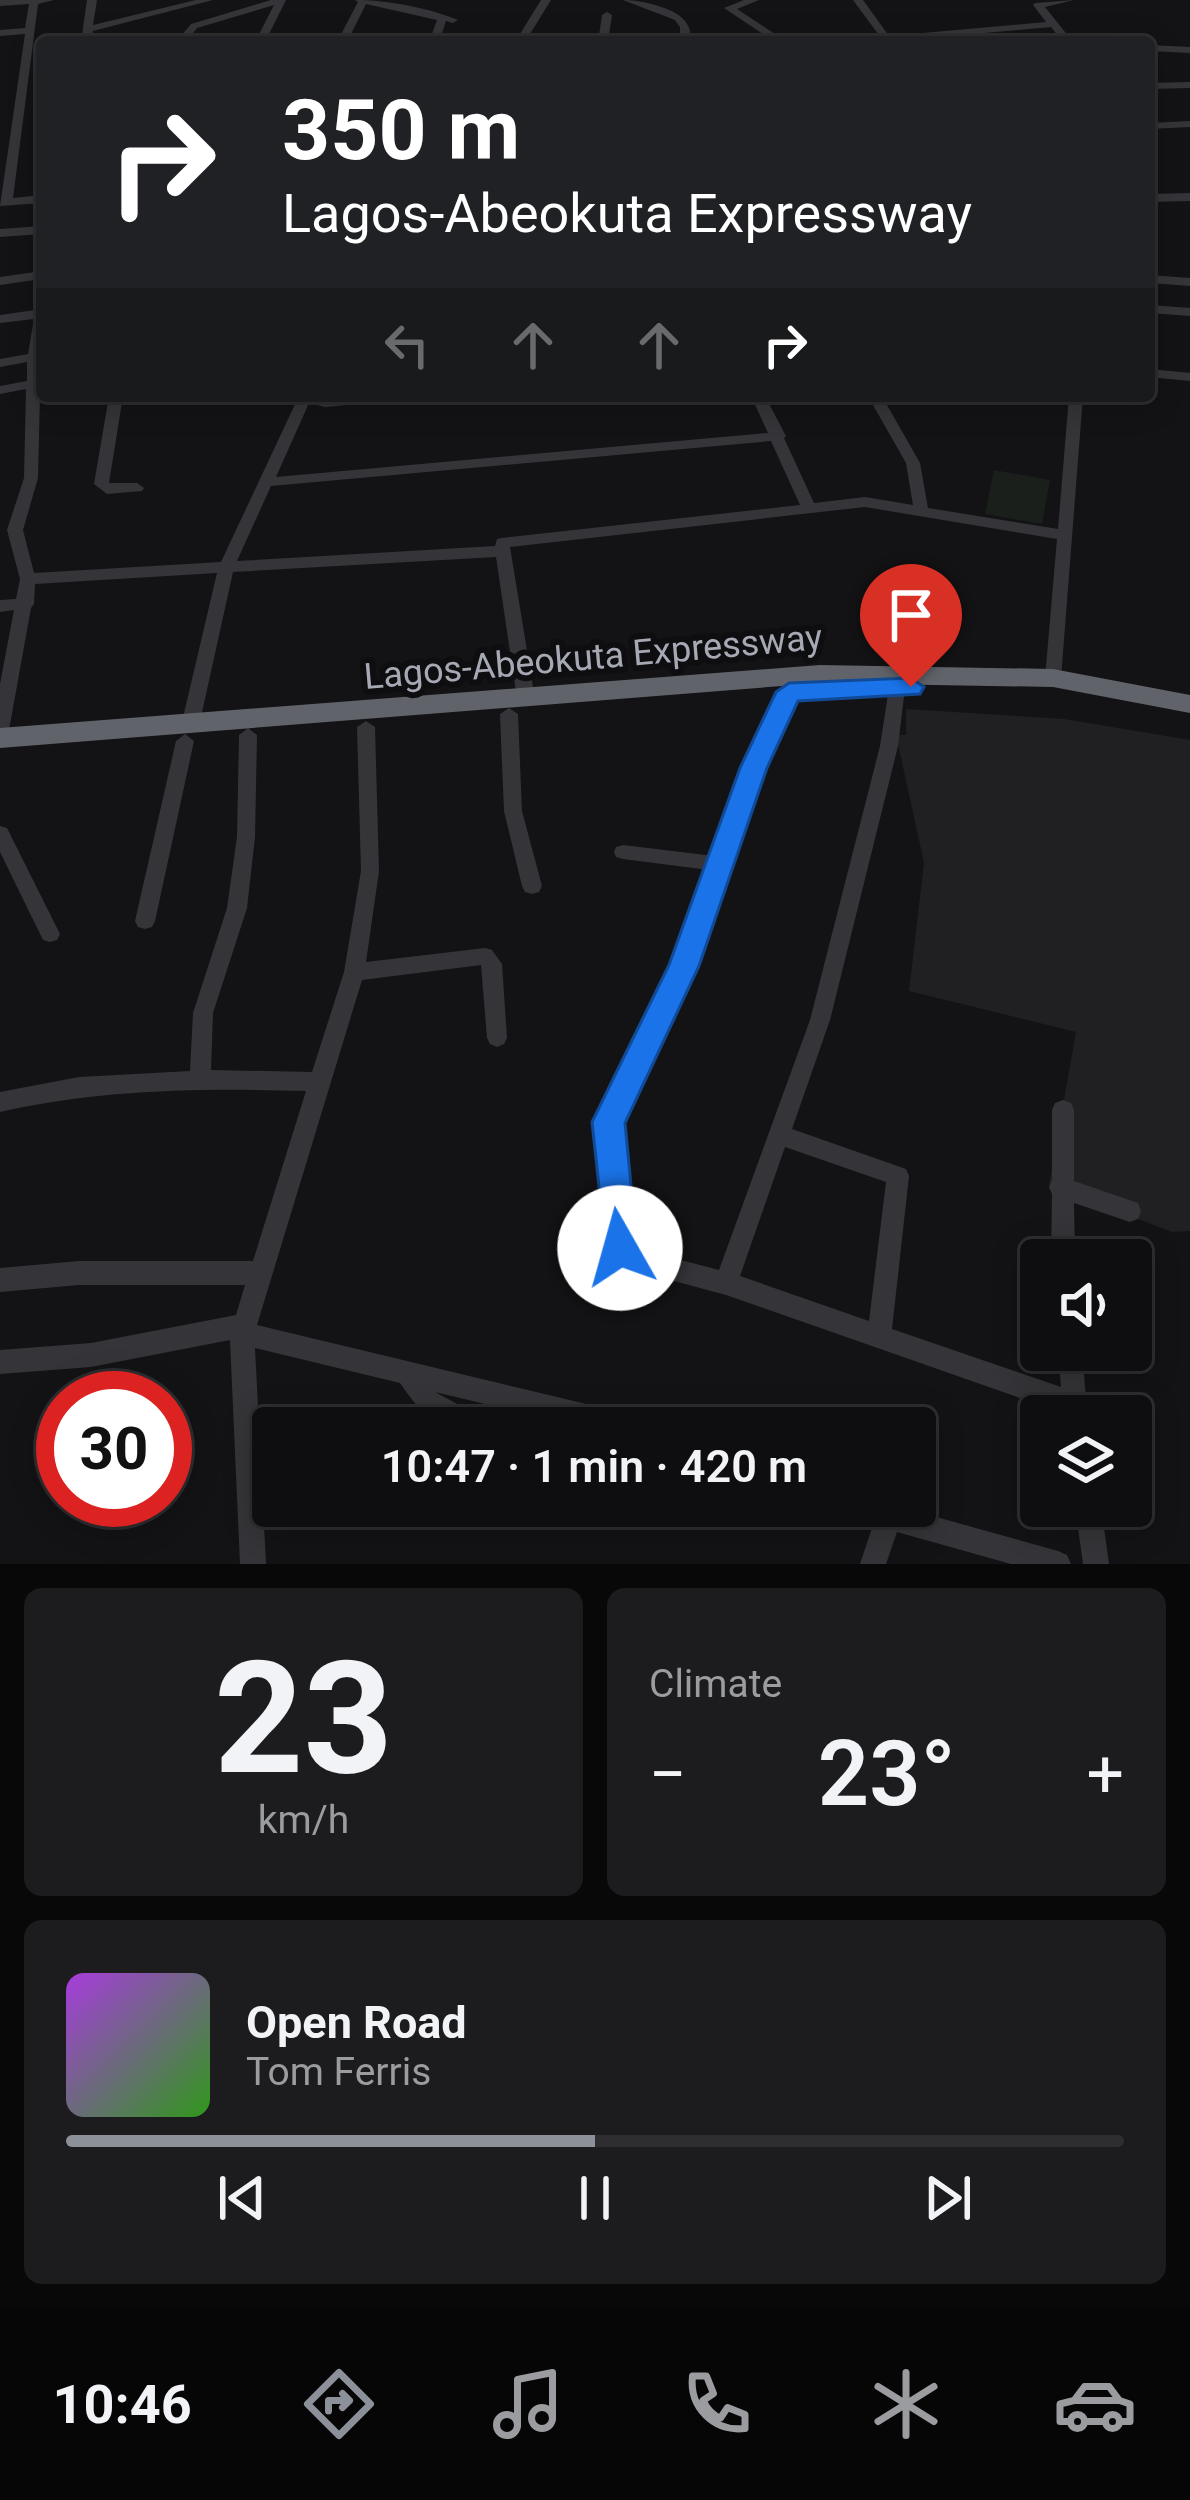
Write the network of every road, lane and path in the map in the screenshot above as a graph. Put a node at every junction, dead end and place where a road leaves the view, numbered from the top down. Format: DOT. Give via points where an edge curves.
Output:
graph roads {
  1 [pos="49,0"];
  2 [pos="92,0"];
  3 [pos="139,0"];
  4 [pos="208,0"];
  5 [pos="427,0"];
  6 [pos="546,0"];
  7 [pos="628,0"];
  8 [pos="754,0"];
  9 [pos="858,0"];
  10 [pos="1069,0"];
  11 [pos="34,1"];
  12 [pos="362,1"];
  13 [pos="0,3"];
  14 [pos="410,10"];
  15 [pos="608,15"];
  16 [pos="135,18"];
  17 [pos="1054,24"];
  18 [pos="29,31"];
  19 [pos="0,33"];
  20 [pos="87,36"];
  21 [pos="186,36"];
  22 [pos="263,36"];
  23 [pos="345,36"];
  24 [pos="438,36"];
  25 [pos="524,36"];
  26 [pos="604,36"];
  27 [pos="685,36"];
  28 [pos="773,36"];
  29 [pos="885,36"];
  30 [pos="930,36"];
  31 [pos="1063,36"];
  32 [pos="1155,48"];
  33 [pos="1190,50"];
  34 [pos="1190,85"];
  35 [pos="1155,86"];
  36 [pos="1190,124"];
  37 [pos="1155,126"];
  38 [pos="1190,197"];
  39 [pos="1155,198"];
  40 [pos="36,199"];
  41 [pos="3,202"];
  42 [pos="36,230"];
  43 [pos="0,233"];
  44 [pos="36,276"];
  45 [pos="1155,279"];
  46 [pos="0,280"];
  47 [pos="1190,282"];
  48 [pos="1155,309"];
  49 [pos="1190,312"];
  50 [pos="36,315"];
  51 [pos="0,320"];
  52 [pos="36,346"];
  53 [pos="34,357"];
  54 [pos="0,363"];
  55 [pos="1155,373"];
  56 [pos="1190,376"];
  57 [pos="34,384"];
  58 [pos="0,390"];
  59 [pos="115,402"];
  60 [pos="299,402"];
  61 [pos="761,402"];
  62 [pos="880,402"];
  63 [pos="1075,402"];
  64 [pos="779,436"];
  65 [pos="266,482"];
  66 [pos="137,488"];
  67 [pos="921,507"];
  68 [pos="810,510"];
  69 [pos="1064,535"];
  70 [pos="504,551"];
  71 [pos="227,566"];
  72 [pos="28,579"];
  73 [pos="26,604"];
  74 [pos="0,606"];
  75 [pos="1053,678"];
  76 [pos="897,688"];
  77 [pos="789,692"];
  78 [pos="1190,704"];
  79 [pos="517,706"];
  80 [pos="1190,716"];
  81 [pos="367,727"];
  82 [pos="188,733"];
  83 [pos="0,734"];
  84 [pos="248,735"];
  85 [pos="0,754"];
  86 [pos="0,833"];
  87 [pos="623,852"];
  88 [pos="720,864"];
  89 [pos="532,886"];
  90 [pos="145,921"];
  91 [pos="50,934"];
  92 [pos="354,972"];
  93 [pos="497,1038"];
  94 [pos="200,1078"];
  95 [pos="322,1082"];
  96 [pos="0,1102"];
  97 [pos="1063,1110"];
  98 [pos="779,1136"];
  99 [pos="1060,1187"];
  100 [pos="1130,1211"];
  101 [pos="1063,1239"];
  102 [pos="261,1273"];
  103 [pos="0,1280"];
  104 [pos="726,1283"];
  105 [pos="243,1329"];
  106 [pos="879,1335"];
  107 [pos="0,1363"];
  108 [pos="406,1371"];
  109 [pos="1036,1395"];
  110 [pos="436,1407"];
  111 [pos="551,1407"];
  112 [pos="886,1527"];
  113 [pos="915,1527"];
  114 [pos="1091,1527"];
  115 [pos="254,1564"];
  116 [pos="873,1564"];
  117 [pos="1058,1564"];
  118 [pos="1096,1564"];
  1 -- 11 [label="street"];
  2 -- 20 [label="street"];
  3 -- 16 [label="street"];
  4 -- 16 [label="street"];
  5 -- 14 [label="street"];
  6 -- 25 [label="street"];
  7 -- 27 [label="street" via="678,18"];
  8 -- 28 [label="street" via="729,8"];
  9 -- 29 [label="street"];
  10 -- 17 [label="street" via="1038,4"];
  11 -- 13 [label="street"];
  11 -- 18 [label="street"];
  12 -- 14 [label="street"];
  12 -- 23 [label="street"];
  14 -- 24 [label="street" via="448,19"];
  15 -- 26 [label="street"];
  16 -- 20 [label="street"];
  17 -- 30 [label="street"];
  17 -- 31 [label="street"];
  18 -- 19 [label="street"];
  18 -- 41 [label="street"];
  21 -- 22 [label="street" via="194,26 281,0"];
  32 -- 33 [label="street"];
  34 -- 35 [label="street"];
  36 -- 37 [label="street"];
  38 -- 39 [label="street"];
  40 -- 41 [label="street"];
  42 -- 43 [label="street"];
  44 -- 46 [label="street"];
  45 -- 47 [label="street"];
  48 -- 49 [label="street"];
  50 -- 51 [label="street"];
  52 -- 53 [label="street"];
  53 -- 54 [label="street"];
  53 -- 57 [label="street"];
  55 -- 56 [label="street"];
  57 -- 58 [label="street"];
  57 -- 72 [label="street" via="31,478 15,530"];
  59 -- 66 [label="street" via="101,484"];
  60 -- 65 [label="street"];
  61 -- 64 [label="street"];
  62 -- 67 [label="street" via="913,463"];
  63 -- 69 [label="street"];
  64 -- 65 [label="street"];
  64 -- 68 [label="street"];
  65 -- 71 [label="street"];
  67 -- 68 [label="street" via="865,502"];
  67 -- 69 [label="street"];
  68 -- 70 [label="street" via="502,543"];
  69 -- 75 [label="street"];
  70 -- 71 [label="street"];
  70 -- 79 [label="street"];
  71 -- 72 [label="street"];
  71 -- 82 [label="street"];
  72 -- 73 [label="street"];
  73 -- 74 [label="street"];
  73 -- 83 [label="street"];
  75 -- 78 [label="highway, Lagos-Abeokuta Expressway"];
  75 -- 79 [label="highway, Lagos-Abeokuta Expressway" via="820,674"];
  76 -- 77 [label="highway, Lagos-Abeokuta Expressway"];
  76 -- 80 [label="highway, Lagos-Abeokuta Expressway" via="1024,691"];
  76 -- 98 [label="street" via="820,1020"];
  77 -- 79 [label="highway, Lagos-Abeokuta Expressway"];
  77 -- 88 [label="street"];
  79 -- 81 [label="highway, Lagos-Abeokuta Expressway"];
  79 -- 82 [label="highway, Lagos-Abeokuta Expressway"];
  79 -- 89 [label="street" via="513,811"];
  81 -- 84 [label="highway, Lagos-Abeokuta Expressway"];
  81 -- 92 [label="street" via="370,871"];
  82 -- 83 [label="highway, Lagos-Abeokuta Expressway"];
  82 -- 84 [label="highway, Lagos-Abeokuta Expressway"];
  82 -- 85 [label="highway, Lagos-Abeokuta Expressway"];
  82 -- 90 [label="street"];
  84 -- 94 [label="street" via="237,908 202,1013"];
  86 -- 91 [label="street"];
  87 -- 88 [label="street"];
  88 -- 104 [label="street" via="684,966 614,1106 607,1145 625,1256"];
  92 -- 93 [label="street" via="485,956"];
  92 -- 95 [label="street"];
  94 -- 95 [label="street"];
  94 -- 96 [label="street" via="71,1087"];
  95 -- 102 [label="street"];
  97 -- 99 [label="street"];
  98 -- 104 [label="street"];
  98 -- 106 [label="street" via="898,1176"];
  99 -- 100 [label="street"];
  99 -- 101 [label="street"];
  102 -- 103 [label="street"];
  102 -- 105 [label="street"];
  104 -- 106 [label="street"];
  105 -- 107 [label="street"];
  105 -- 108 [label="street"];
  105 -- 115 [label="street"];
  106 -- 109 [label="street"];
  108 -- 110 [label="street"];
  108 -- 111 [label="street"];
  112 -- 116 [label="street"];
  113 -- 117 [label="street"];
  114 -- 118 [label="street"];
}
